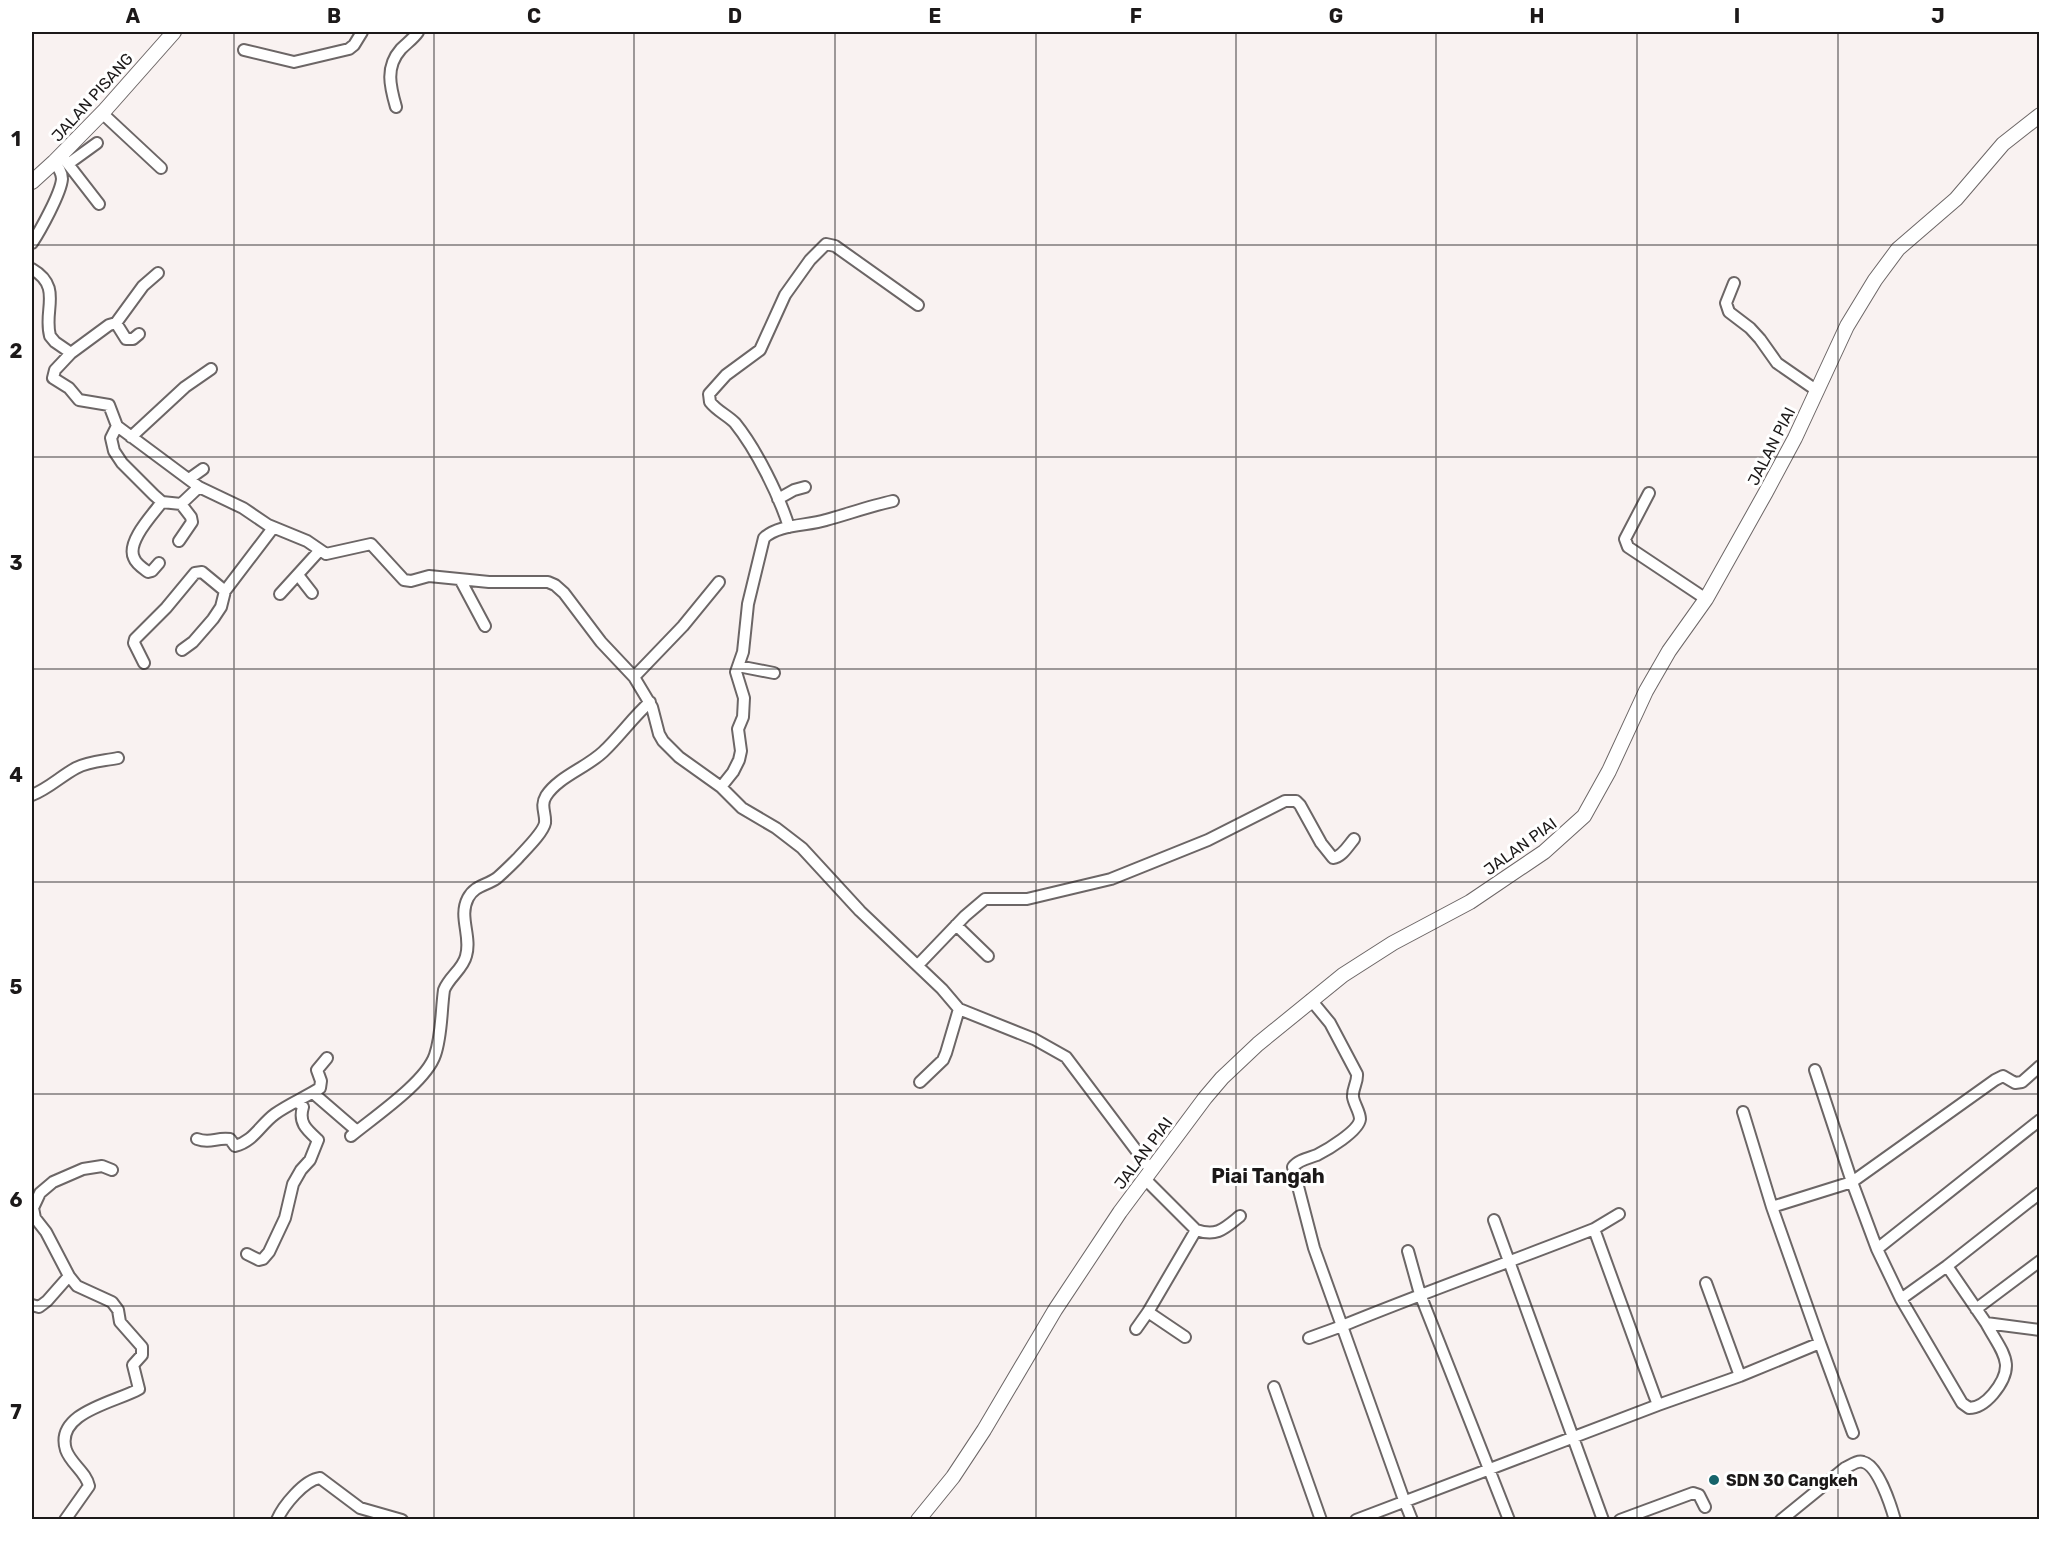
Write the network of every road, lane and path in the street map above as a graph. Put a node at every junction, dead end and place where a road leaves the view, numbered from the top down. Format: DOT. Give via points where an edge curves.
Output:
graph roads {
  1 [pos="174,32"];
  2 [pos="362,32"];
  3 [pos="418,32"];
  4 [pos="244,50"];
  5 [pos="396,107"];
  6 [pos="102,113"];
  7 [pos="2037,121"];
  8 [pos="97,143"];
  9 [pos="61,160"];
  10 [pos="161,168"];
  11 [pos="32,182"];
  12 [pos="99,204"];
  13 [pos="32,243"];
  14 [pos="32,269"];
  15 [pos="158,273"];
  16 [pos="1734,283"];
  17 [pos="918,304"];
  18 [pos="116,323"];
  19 [pos="139,334"];
  20 [pos="71,352"];
  21 [pos="211,369"];
  22 [pos="1816,390"];
  23 [pos="117,426"];
  24 [pos="131,437"];
  25 [pos="203,469"];
  26 [pos="189,479"];
  27 [pos="199,486"];
  28 [pos="805,487"];
  29 [pos="1649,493"];
  30 [pos="778,499"];
  31 [pos="893,501"];
  32 [pos="162,502"];
  33 [pos="181,504"];
  34 [pos="789,527"];
  35 [pos="273,528"];
  36 [pos="179,541"];
  37 [pos="320,550"];
  38 [pos="159,564"];
  39 [pos="298,575"];
  40 [pos="461,581"];
  41 [pos="719,582"];
  42 [pos="225,591"];
  43 [pos="312,592"];
  44 [pos="280,594"];
  45 [pos="1706,599"];
  46 [pos="485,626"];
  47 [pos="182,650"];
  48 [pos="144,663"];
  49 [pos="738,666"];
  50 [pos="774,673"];
  51 [pos="634,677"];
  52 [pos="650,702"];
  53 [pos="118,758"];
  54 [pos="721,787"];
  55 [pos="32,795"];
  56 [pos="1354,839"];
  57 [pos="957,925"];
  58 [pos="988,956"];
  59 [pos="918,965"];
  60 [pos="1311,1000"];
  61 [pos="959,1009"];
  62 [pos="327,1058"];
  63 [pos="2040,1066"];
  64 [pos="1815,1070"];
  65 [pos="920,1082"];
  66 [pos="313,1093"];
  67 [pos="297,1101"];
  68 [pos="1743,1112"];
  69 [pos="2040,1120"];
  70 [pos="197,1139"];
  71 [pos="112,1170"];
  72 [pos="1148,1175"];
  73 [pos="1852,1182"];
  74 [pos="2040,1193"];
  75 [pos="1772,1208"];
  76 [pos="1619,1214"];
  77 [pos="1240,1216"];
  78 [pos="1494,1220"];
  79 [pos="1594,1229"];
  80 [pos="1196,1230"];
  81 [pos="1877,1249"];
  82 [pos="1408,1251"];
  83 [pos="247,1254"];
  84 [pos="2040,1261"];
  85 [pos="1508,1263"];
  86 [pos="1947,1266"];
  87 [pos="69,1276"];
  88 [pos="1706,1283"];
  89 [pos="1420,1294"];
  90 [pos="1901,1299"];
  91 [pos="32,1305"];
  92 [pos="1976,1309"];
  93 [pos="1148,1312"];
  94 [pos="1986,1323"];
  95 [pos="1342,1326"];
  96 [pos="1136,1329"];
  97 [pos="2040,1330"];
  98 [pos="1185,1337"];
  99 [pos="1309,1338"];
  100 [pos="1820,1343"];
  101 [pos="1740,1376"];
  102 [pos="1274,1388"];
  103 [pos="1658,1405"];
  104 [pos="1853,1433"];
  105 [pos="1572,1439"];
  106 [pos="1488,1468"];
  107 [pos="1404,1500"];
  108 [pos="1705,1507"];
  109 [pos="65,1520"];
  110 [pos="277,1520"];
  111 [pos="402,1520"];
  112 [pos="918,1520"];
  113 [pos="1321,1520"];
  114 [pos="1356,1520"];
  115 [pos="1412,1520"];
  116 [pos="1509,1520"];
  117 [pos="1603,1520"];
  118 [pos="1620,1520"];
  119 [pos="1781,1520"];
  120 [pos="1895,1520"];
  1 -- 6 [label="street, JALAN PISANG"];
  2 -- 4 [label="street" via="349,49 305,60 287,61"];
  3 -- 5 [label="street" via="390,69 389,84"];
  6 -- 9 [label="street, JALAN PISANG"];
  6 -- 10 [label="street"];
  7 -- 22 [label="street, JALAN PIAI" via="1998,150 1956,199 1884,265 1847,326"];
  8 -- 9 [label="street"];
  9 -- 11 [label="street, JALAN PISANG"];
  9 -- 12 [label="street"];
  9 -- 13 [label="street" via="62,180 42,229"];
  14 -- 20 [label="street" via="41,274 51,296 50,336"];
  15 -- 18 [label="street" via="143,286"];
  16 -- 22 [label="street" via="1726,303 1729,312 1750,328 1777,363"];
  17 -- 30 [label="street" via="835,246 826,244 785,295 760,350 714,386 710,402 741,432"];
  18 -- 19 [label="street" via="126,339"];
  18 -- 20 [label="street"];
  20 -- 23 [label="street" via="55,370 54,378 79,400 109,405"];
  21 -- 24 [label="street" via="185,387"];
  22 -- 45 [label="street, JALAN PIAI" via="1795,438"];
  23 -- 24 [label="street"];
  23 -- 32 [label="street" via="111,438 114,451"];
  24 -- 26 [label="street"];
  25 -- 26 [label="street"];
  26 -- 27 [label="street"];
  27 -- 33 [label="street"];
  27 -- 35 [label="street"];
  28 -- 30 [label="street"];
  29 -- 45 [label="street" via="1625,539 1627,544"];
  30 -- 34 [label="street"];
  31 -- 34 [label="street"];
  32 -- 33 [label="street"];
  32 -- 38 [label="street" via="136,539 133,555 148,572"];
  33 -- 36 [label="street" via="192,522"];
  34 -- 49 [label="street" via="767,535 761,543"];
  35 -- 37 [label="street" via="300,537"];
  35 -- 42 [label="street"];
  37 -- 39 [label="street"];
  37 -- 40 [label="street" via="326,554 371,544 404,580 429,576"];
  39 -- 43 [label="street"];
  39 -- 44 [label="street"];
  40 -- 46 [label="street"];
  40 -- 51 [label="street" via="555,585"];
  41 -- 51 [label="street"];
  42 -- 47 [label="street" via="218,612"];
  42 -- 48 [label="street" via="202,572 195,573 135,639"];
  45 -- 60 [label="street, JALAN PIAI" via="1669,651 1593,802 1571,830 1470,902 1362,962"];
  49 -- 50 [label="street"];
  49 -- 54 [label="street" via="736,672 744,698 738,729 741,751 733,772"];
  51 -- 52 [label="street"];
  52 -- 54 [label="street" via="663,741"];
  52 -- 66 [label="street" via="602,753 552,789 543,802 545,822 537,836 498,877 470,894 463,912 467,955 444,990 436,1051 421,1078 354,1134"];
  53 -- 55 [label="street" via="77,767"];
  54 -- 59 [label="street" via="742,808 802,848 860,911"];
  56 -- 57 [label="street" via="1333,858 1300,805 1286,801 1208,840 1126,874 1027,899 985,899"];
  57 -- 58 [label="street"];
  57 -- 59 [label="street"];
  59 -- 61 [label="street"];
  60 -- 72 [label="street, JALAN PIAI" via="1229,1071"];
  60 -- 95 [label="street" via="1330,1023 1357,1077 1353,1094 1360,1118 1357,1126 1339,1142 1293,1167 1314,1248"];
  61 -- 65 [label="street" via="943,1059"];
  61 -- 72 [label="street" via="1034,1039 1066,1057"];
  62 -- 66 [label="street" via="317,1070 320,1088"];
  63 -- 73 [label="street" via="2022,1082 2000,1076"];
  64 -- 73 [label="street"];
  66 -- 67 [label="street"];
  67 -- 70 [label="street" via="276,1113 245,1144 235,1146 230,1139 222,1138 207,1142"];
  67 -- 83 [label="street" via="303,1107 300,1115 304,1128 318,1140 293,1184 285,1218 269,1252 259,1260"];
  68 -- 75 [label="street"];
  69 -- 81 [label="street"];
  71 -- 87 [label="street" via="102,1166 83,1169 52,1182 35,1202 35,1218"];
  72 -- 80 [label="street"];
  72 -- 112 [label="street, JALAN PIAI" via="1055,1310 984,1430"];
  73 -- 75 [label="street"];
  73 -- 81 [label="street"];
  74 -- 86 [label="street"];
  75 -- 100 [label="street"];
  76 -- 79 [label="street"];
  77 -- 80 [label="street" via="1215,1233"];
  78 -- 85 [label="street"];
  79 -- 85 [label="street"];
  79 -- 103 [label="street"];
  80 -- 93 [label="street"];
  81 -- 90 [label="street"];
  82 -- 89 [label="street"];
  84 -- 92 [label="street"];
  85 -- 89 [label="street"];
  85 -- 105 [label="street"];
  86 -- 90 [label="street"];
  86 -- 92 [label="street"];
  87 -- 91 [label="street" via="47,1301 39,1307"];
  87 -- 109 [label="street" via="83,1290 112,1302 120,1322 143,1352 133,1365 139,1389 88,1410 67,1432 65,1447 89,1486"];
  88 -- 101 [label="street"];
  89 -- 95 [label="street"];
  89 -- 106 [label="street"];
  90 -- 94 [label="street" via="1962,1403 1969,1408 1978,1407 1992,1395 2006,1373 2006,1361"];
  92 -- 94 [label="street"];
  93 -- 96 [label="street"];
  93 -- 98 [label="street"];
  94 -- 97 [label="street"];
  95 -- 99 [label="street"];
  95 -- 107 [label="street"];
  100 -- 101 [label="street"];
  100 -- 104 [label="street"];
  101 -- 103 [label="street"];
  102 -- 113 [label="street"];
  103 -- 105 [label="street"];
  105 -- 106 [label="street"];
  105 -- 117 [label="street"];
  106 -- 107 [label="street"];
  106 -- 116 [label="street"];
  107 -- 114 [label="street"];
  107 -- 115 [label="street"];
  108 -- 118 [label="street" via="1699,1495 1693,1493"];
  110 -- 111 [label="street" via="299,1491 320,1478 360,1508"];
  119 -- 120 [label="street" via="1857,1462 1870,1465"];
}
